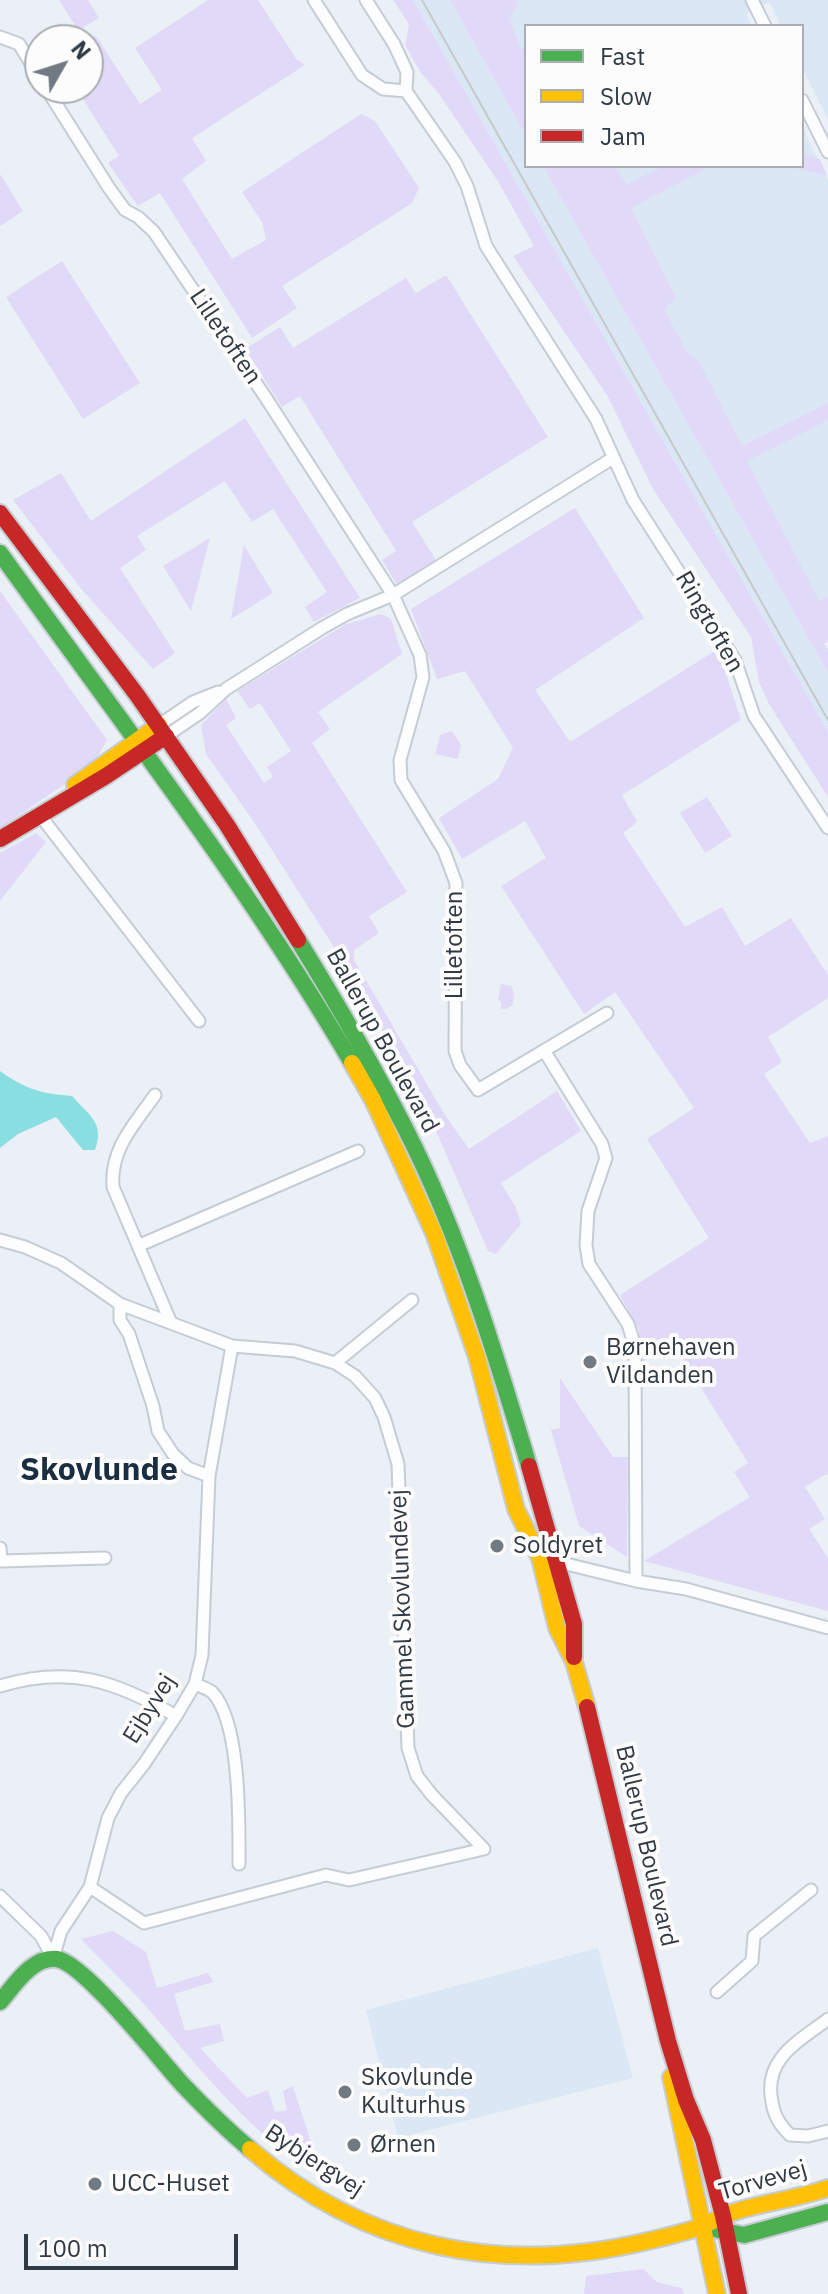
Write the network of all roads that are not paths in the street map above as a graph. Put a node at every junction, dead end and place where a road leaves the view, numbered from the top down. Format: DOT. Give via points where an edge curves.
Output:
graph roads {
  1 [pos="314,0"];
  2 [pos="366,0"];
  3 [pos="752,0"];
  4 [pos="764,24"];
  5 [pos="0,37"];
  6 [pos="24,52"];
  7 [pos="406,91"];
  8 [pos="56,104"];
  9 [pos="804,104"];
  10 [pos="828,152"];
  11 [pos="613,458"];
  12 [pos="0,513"];
  13 [pos="0,553"];
  14 [pos="393,595"];
  15 [pos="162,730"];
  16 [pos="138,747"];
  17 [pos="39,814"];
  18 [pos="828,828"];
  19 [pos="0,839"];
  20 [pos="607,1013"];
  21 [pos="199,1021"];
  22 [pos="545,1052"];
  23 [pos="155,1095"];
  24 [pos="358,1151"];
  25 [pos="0,1240"];
  26 [pos="140,1245"];
  27 [pos="412,1300"];
  28 [pos="120,1304"];
  29 [pos="171,1323"];
  30 [pos="232,1346"];
  31 [pos="335,1363"];
  32 [pos="209,1476"];
  33 [pos="0,1548"];
  34 [pos="105,1558"];
  35 [pos="550,1564"];
  36 [pos="636,1581"];
  37 [pos="828,1628"];
  38 [pos="195,1684"];
  39 [pos="0,1686"];
  40 [pos="176,1716"];
  41 [pos="239,1864"];
  42 [pos="90,1887"];
  43 [pos="811,1890"];
  44 [pos="0,1896"];
  45 [pos="53,1958"];
  46 [pos="717,1992"];
  47 [pos="0,2002"];
  48 [pos="828,2019"];
  49 [pos="668,2041"];
  50 [pos="828,2131"];
  51 [pos="828,2188"];
  52 [pos="828,2212"];
  53 [pos="725,2223"];
  54 [pos="700,2227"];
  55 [pos="717,2294"];
  56 [pos="739,2294"];
  1 -- 7 [label="street" via="362,75 383,89"];
  2 -- 7 [label="street, Ringtoften" via="401,58"];
  3 -- 4 [label="street"];
  5 -- 6 [label="street" via="19,44"];
  7 -- 11 [label="street, Ringtoften" via="455,162 486,246 596,419"];
  8 -- 14 [label="street, Lilletoften" via="125,210 154,232"];
  9 -- 10 [label="street"];
  11 -- 14 [label="street"];
  11 -- 18 [label="street, Ringtoften" via="633,500 735,660 754,716"];
  12 -- 15 [label="street, Ballerup Boulevard"];
  13 -- 16 [label="street, Ballerup Boulevard"];
  14 -- 15 [label="street" via="322,628 226,689 200,713"];
  14 -- 22 [label="street, Lilletoften" via="424,671 400,760 401,780 444,851 456,883 457,1058 478,1090"];
  15 -- 16 [label="street"];
  15 -- 35 [label="street, Ballerup Boulevard" via="319,975 407,1132 481,1311"];
  16 -- 17 [label="street" via="106,776"];
  16 -- 35 [label="street, Ballerup Boulevard" via="307,987 394,1142 445,1259 512,1494"];
  17 -- 19 [label="street"];
  17 -- 21 [label="street"];
  20 -- 22 [label="street, Lilletoften"];
  22 -- 36 [label="street" via="606,1158 588,1211 586,1245 589,1264 628,1324 635,1346"];
  23 -- 26 [label="street" via="116,1152 112,1170 113,1187"];
  24 -- 26 [label="street"];
  25 -- 28 [label="street, Gammel Skovlundevej" via="61,1263"];
  26 -- 29 [label="street"];
  27 -- 31 [label="street"];
  28 -- 29 [label="street, Gammel Skovlundevej"];
  28 -- 32 [label="street" via="120,1320 158,1431 188,1468"];
  29 -- 30 [label="street, Gammel Skovlundevej"];
  30 -- 31 [label="street, Gammel Skovlundevej" via="295,1351"];
  30 -- 32 [label="street, Ejbyvej"];
  31 -- 42 [label="street, Gammel Skovlundevej" via="375,1398 398,1464 408,1748 417,1776 484,1849 349,1880 326,1875 144,1923"];
  32 -- 38 [label="street, Ejbyvej" via="202,1655"];
  33 -- 34 [label="street" via="1,1561"];
  35 -- 36 [label="street"];
  35 -- 49 [label="street, Ballerup Boulevard" via="574,1624 574,1662"];
  36 -- 37 [label="street" via="686,1589"];
  38 -- 40 [label="street, Ejbyvej"];
  38 -- 41 [label="street" via="211,1691 228,1729"];
  39 -- 40 [label="street" via="36,1678 104,1682"];
  40 -- 42 [label="street, Ejbyvej" via="108,1818"];
  42 -- 45 [label="street, Ejbyvej" via="61,1931"];
  43 -- 46 [label="street" via="754,1936 752,1961"];
  44 -- 45 [label="street, Bybjergvej" via="41,1936"];
  45 -- 47 [label="street" via="31,1969"];
  45 -- 54 [label="street, Bybjergvej" via="65,1961 97,1991 234,2136 317,2197 366,2221 463,2251 532,2258 637,2243"];
  48 -- 50 [label="street" via="778,2060 769,2084 777,2120 790,2135"];
  49 -- 53 [label="street, Ballerup Boulevard"];
  49 -- 54 [label="street, Ballerup Boulevard" via="674,2102"];
  51 -- 53 [label="street, Torvevej"];
  52 -- 53 [label="street, Torvevej" via="744,2235"];
  53 -- 54 [label="street, Torvevej"];
  53 -- 56 [label="street, Ballerup Boulevard"];
  54 -- 55 [label="street, Ballerup Boulevard"];
}
